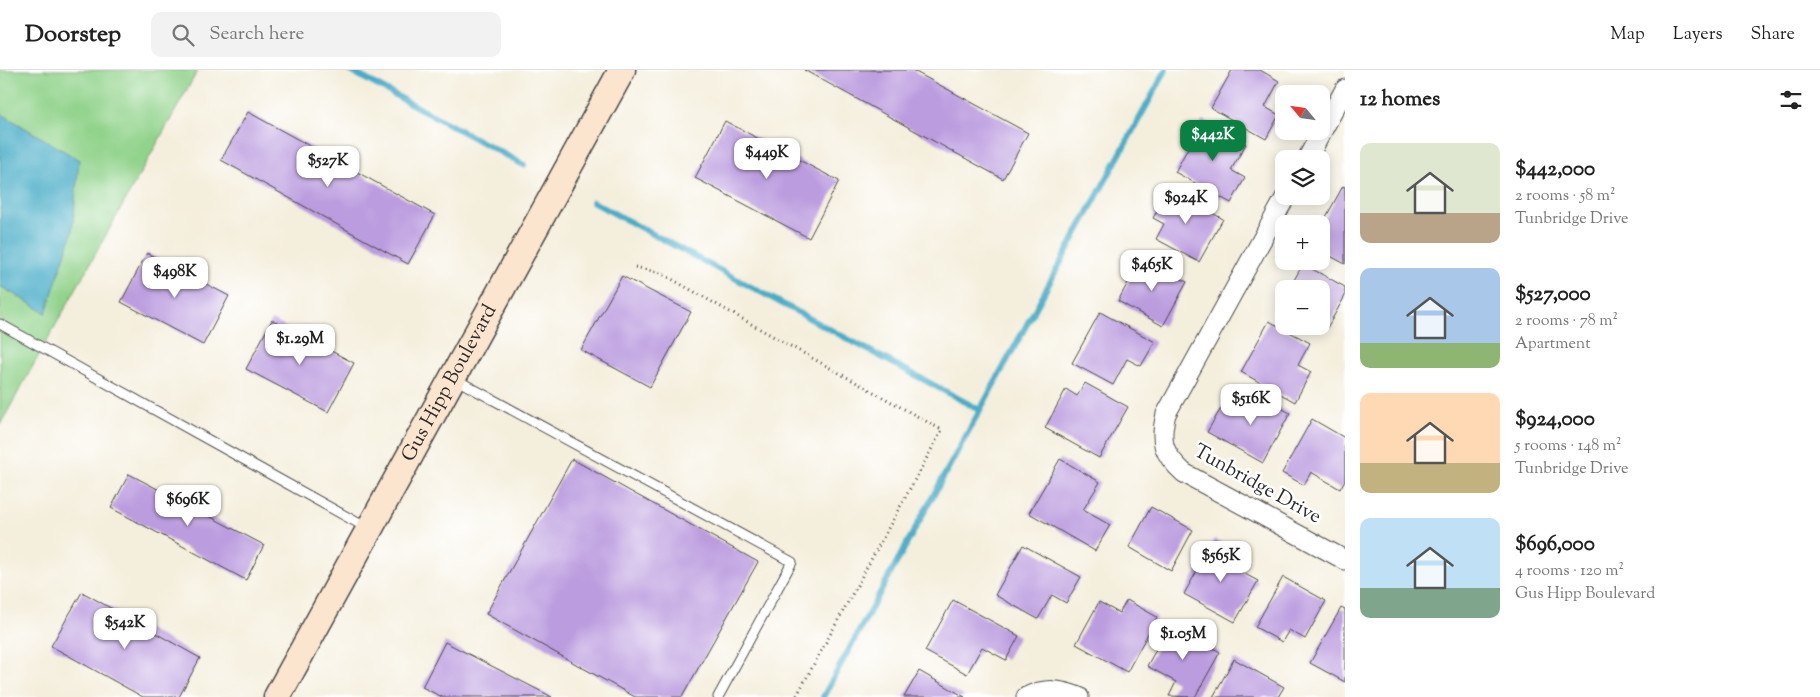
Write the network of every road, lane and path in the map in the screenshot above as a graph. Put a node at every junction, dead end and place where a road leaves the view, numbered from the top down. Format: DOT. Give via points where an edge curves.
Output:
graph roads {
  1 [pos="622,70"];
  2 [pos="1345,89"];
  3 [pos="1312,150"];
  4 [pos="1281,205"];
  5 [pos="635,268"];
  6 [pos="0,324"];
  7 [pos="453,378"];
  8 [pos="370,529"];
  9 [pos="1345,560"];
  10 [pos="277,697"];
  11 [pos="718,697"];
  12 [pos="796,697"];
  13 [pos="1026,697"];
  14 [pos="1080,697"];
  1 -- 7 [label="street, Gus Hipp Boulevard"];
  2 -- 3 [label="street"];
  4 -- 9 [label="street, Tunbridge Drive" via="1166,414 1162,430 1164,447 1171,462 1184,472"];
  5 -- 12 [label="path" via="661,273 942,430"];
  6 -- 8 [label="lane"];
  7 -- 8 [label="street, Gus Hipp Boulevard"];
  7 -- 11 [label="lane" via="792,562"];
  8 -- 10 [label="street, Gus Hipp Boulevard"];
  13 -- 14 [label="street" via="1042,691 1064,691"];
}
